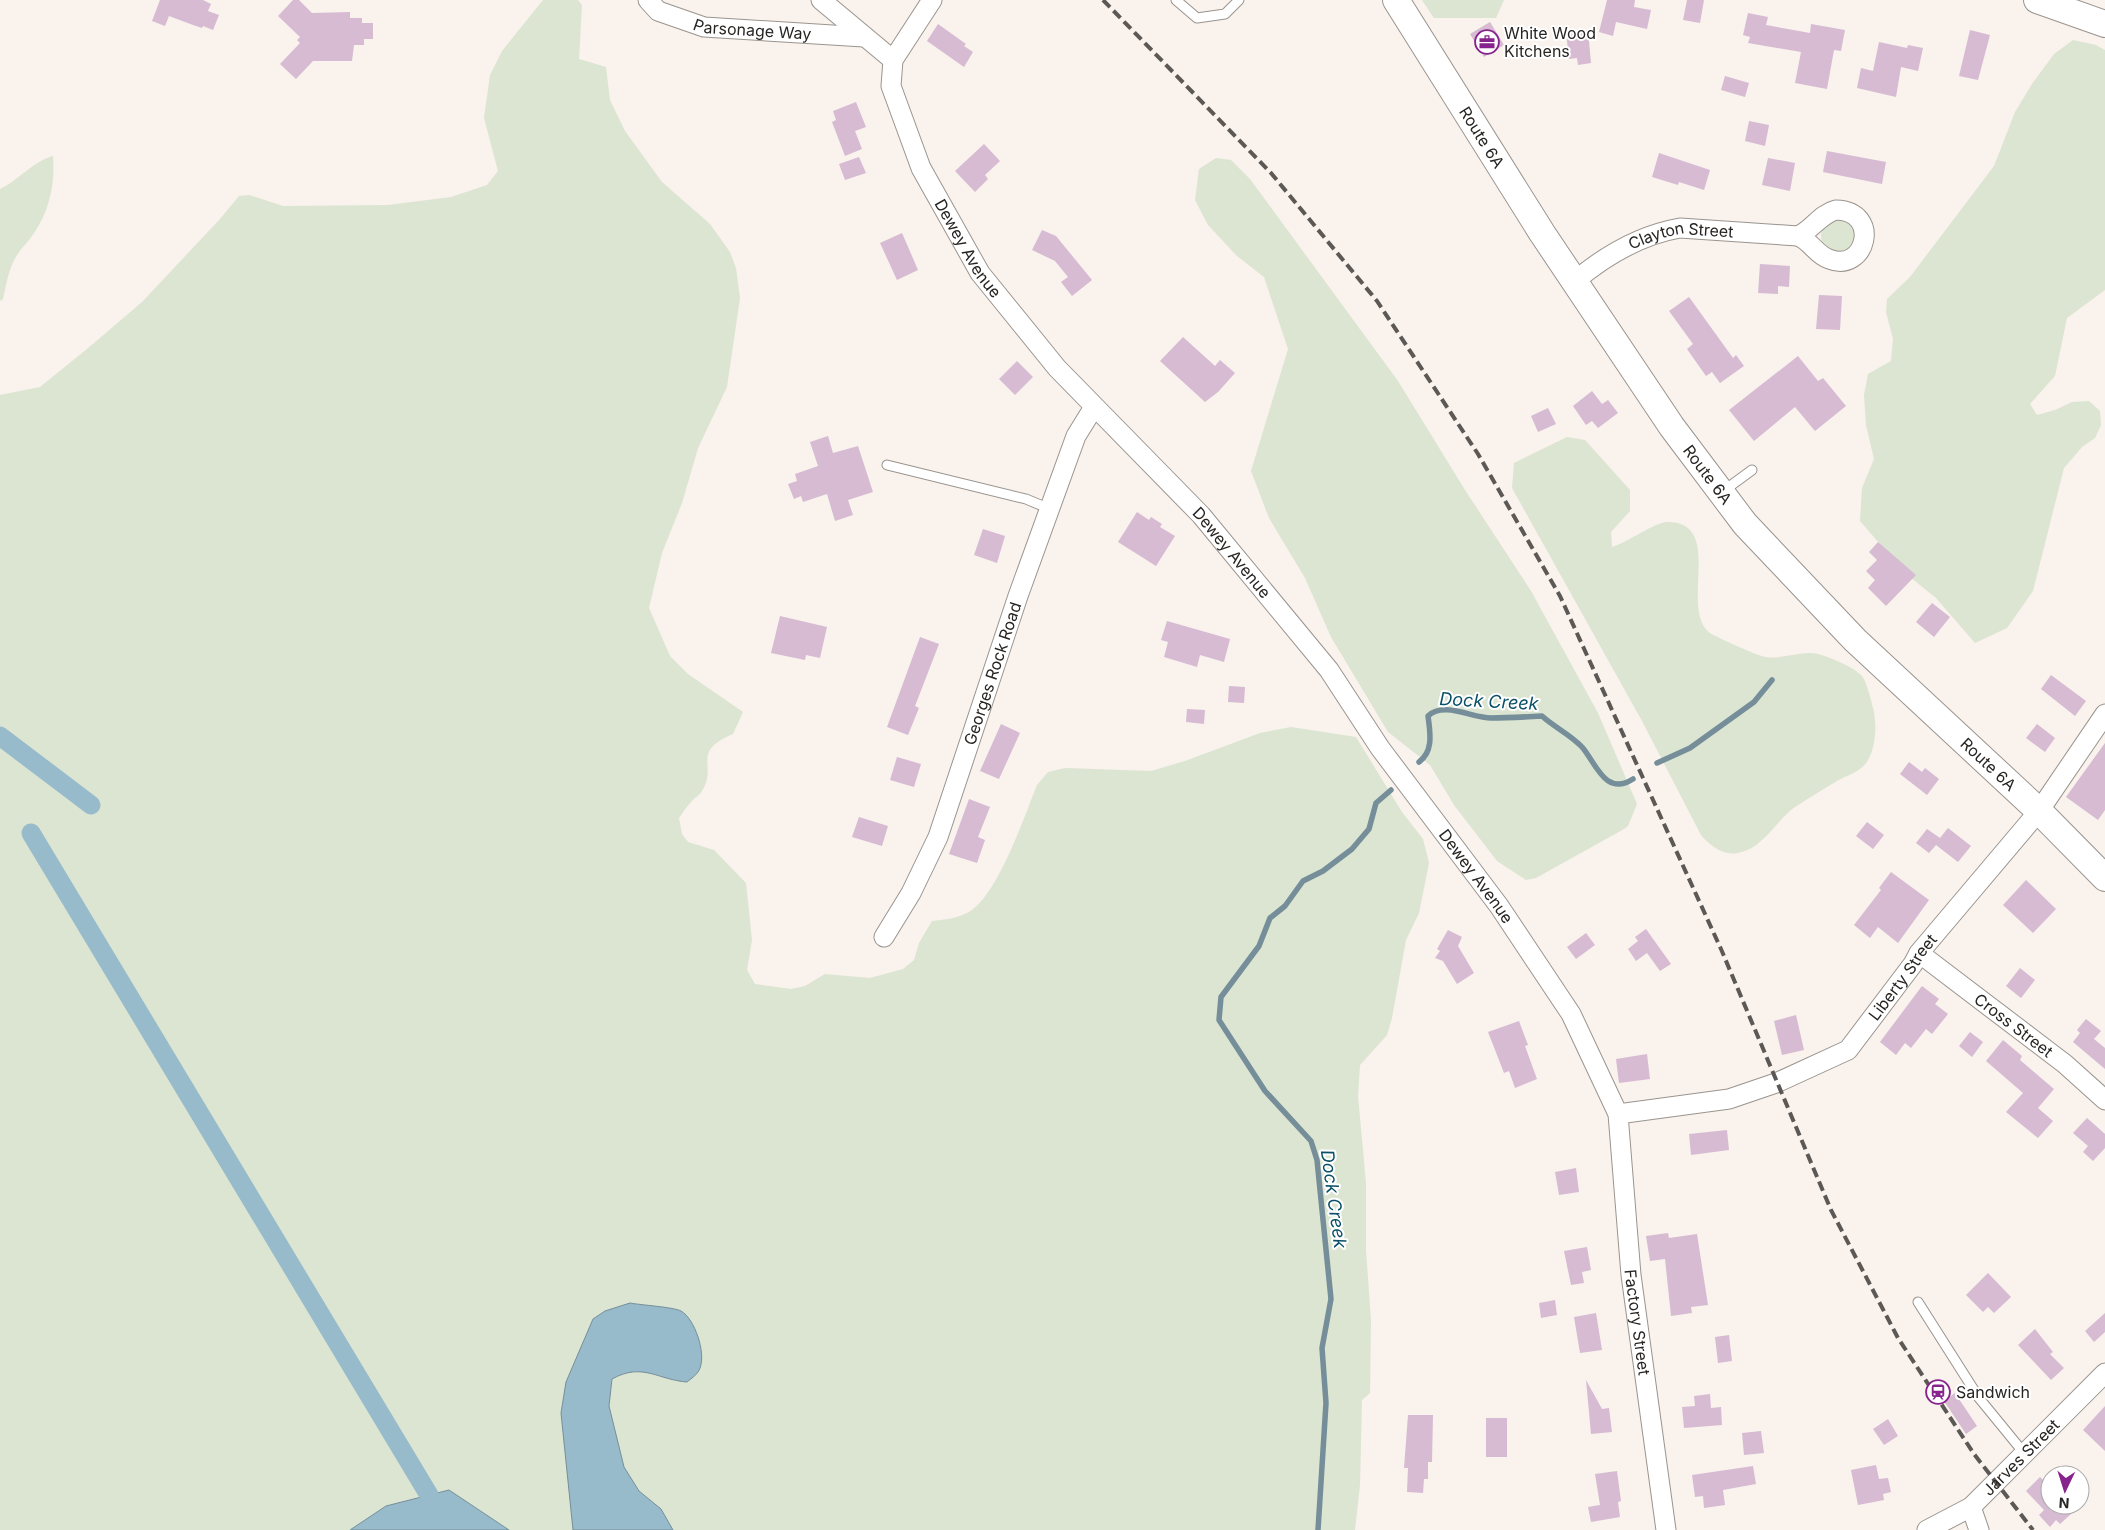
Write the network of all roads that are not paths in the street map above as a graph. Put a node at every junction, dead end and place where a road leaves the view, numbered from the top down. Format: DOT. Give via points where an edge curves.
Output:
graph roads {
  1 [pos="648,0"];
  2 [pos="821,0"];
  3 [pos="932,0"];
  4 [pos="1176,0"];
  5 [pos="1239,0"];
  6 [pos="1396,0"];
  7 [pos="2037,0"];
  8 [pos="2105,24"];
  9 [pos="864,37"];
  10 [pos="893,60"];
  11 [pos="1798,236"];
  12 [pos="1575,280"];
  13 [pos="1094,407"];
  14 [pos="887,466"];
  15 [pos="1752,470"];
  16 [pos="1722,492"];
  17 [pos="1050,509"];
  18 [pos="2105,714"];
  19 [pos="2039,812"];
  20 [pos="2105,878"];
  21 [pos="884,937"];
  22 [pos="1919,953"];
  23 [pos="2105,1100"];
  24 [pos="1618,1114"];
  25 [pos="1918,1302"];
  26 [pos="2105,1374"];
  27 [pos="2024,1453"];
  28 [pos="1971,1507"];
  29 [pos="1666,1530"];
  30 [pos="1927,1530"];
  31 [pos="1979,1530"];
  1 -- 9 [label="street, Parsonage Way" via="658,11 704,27"];
  2 -- 9 [label="street, Parsonage Way"];
  3 -- 10 [label="street, Dewey Avenue"];
  4 -- 5 [label="lane" via="1197,18 1225,14"];
  6 -- 12 [label="main road, Route 6A"];
  7 -- 8 [label="main road"];
  9 -- 10 [label="street, Parsonage Way"];
  10 -- 13 [label="street, Dewey Avenue" via="891,86 921,168 980,273 1057,368"];
  11 -- 12 [label="street, Clayton Street" via="1680,228 1664,231 1647,235 1617,250"];
  12 -- 16 [label="main road, Route 6A" via="1672,427"];
  13 -- 17 [label="street, Georges Rock Road" via="1076,436"];
  13 -- 24 [label="street, Dewey Avenue" via="1201,515 1329,670 1380,748 1499,906 1571,1014"];
  14 -- 17 [label="lane" via="1026,499"];
  15 -- 16 [label="lane"];
  16 -- 19 [label="main road, Route 6A" via="1745,524 1855,640"];
  17 -- 21 [label="street, Georges Rock Road" via="938,837 911,894"];
  18 -- 19 [label="street, Liberty Street"];
  19 -- 20 [label="main road, Route 6A"];
  19 -- 22 [label="street, Liberty Street"];
  22 -- 23 [label="street, Cross Street" via="2065,1064"];
  22 -- 24 [label="street, Liberty Street" via="1848,1050 1776,1083 1729,1099"];
  24 -- 29 [label="street, Factory Street" via="1630,1275"];
  25 -- 27 [label="lane" via="1979,1398"];
  26 -- 27 [label="street, Jarves Street"];
  27 -- 28 [label="street, Jarves Street"];
  28 -- 30 [label="street, Jarves Street"];
  28 -- 31 [label="street"];
}
